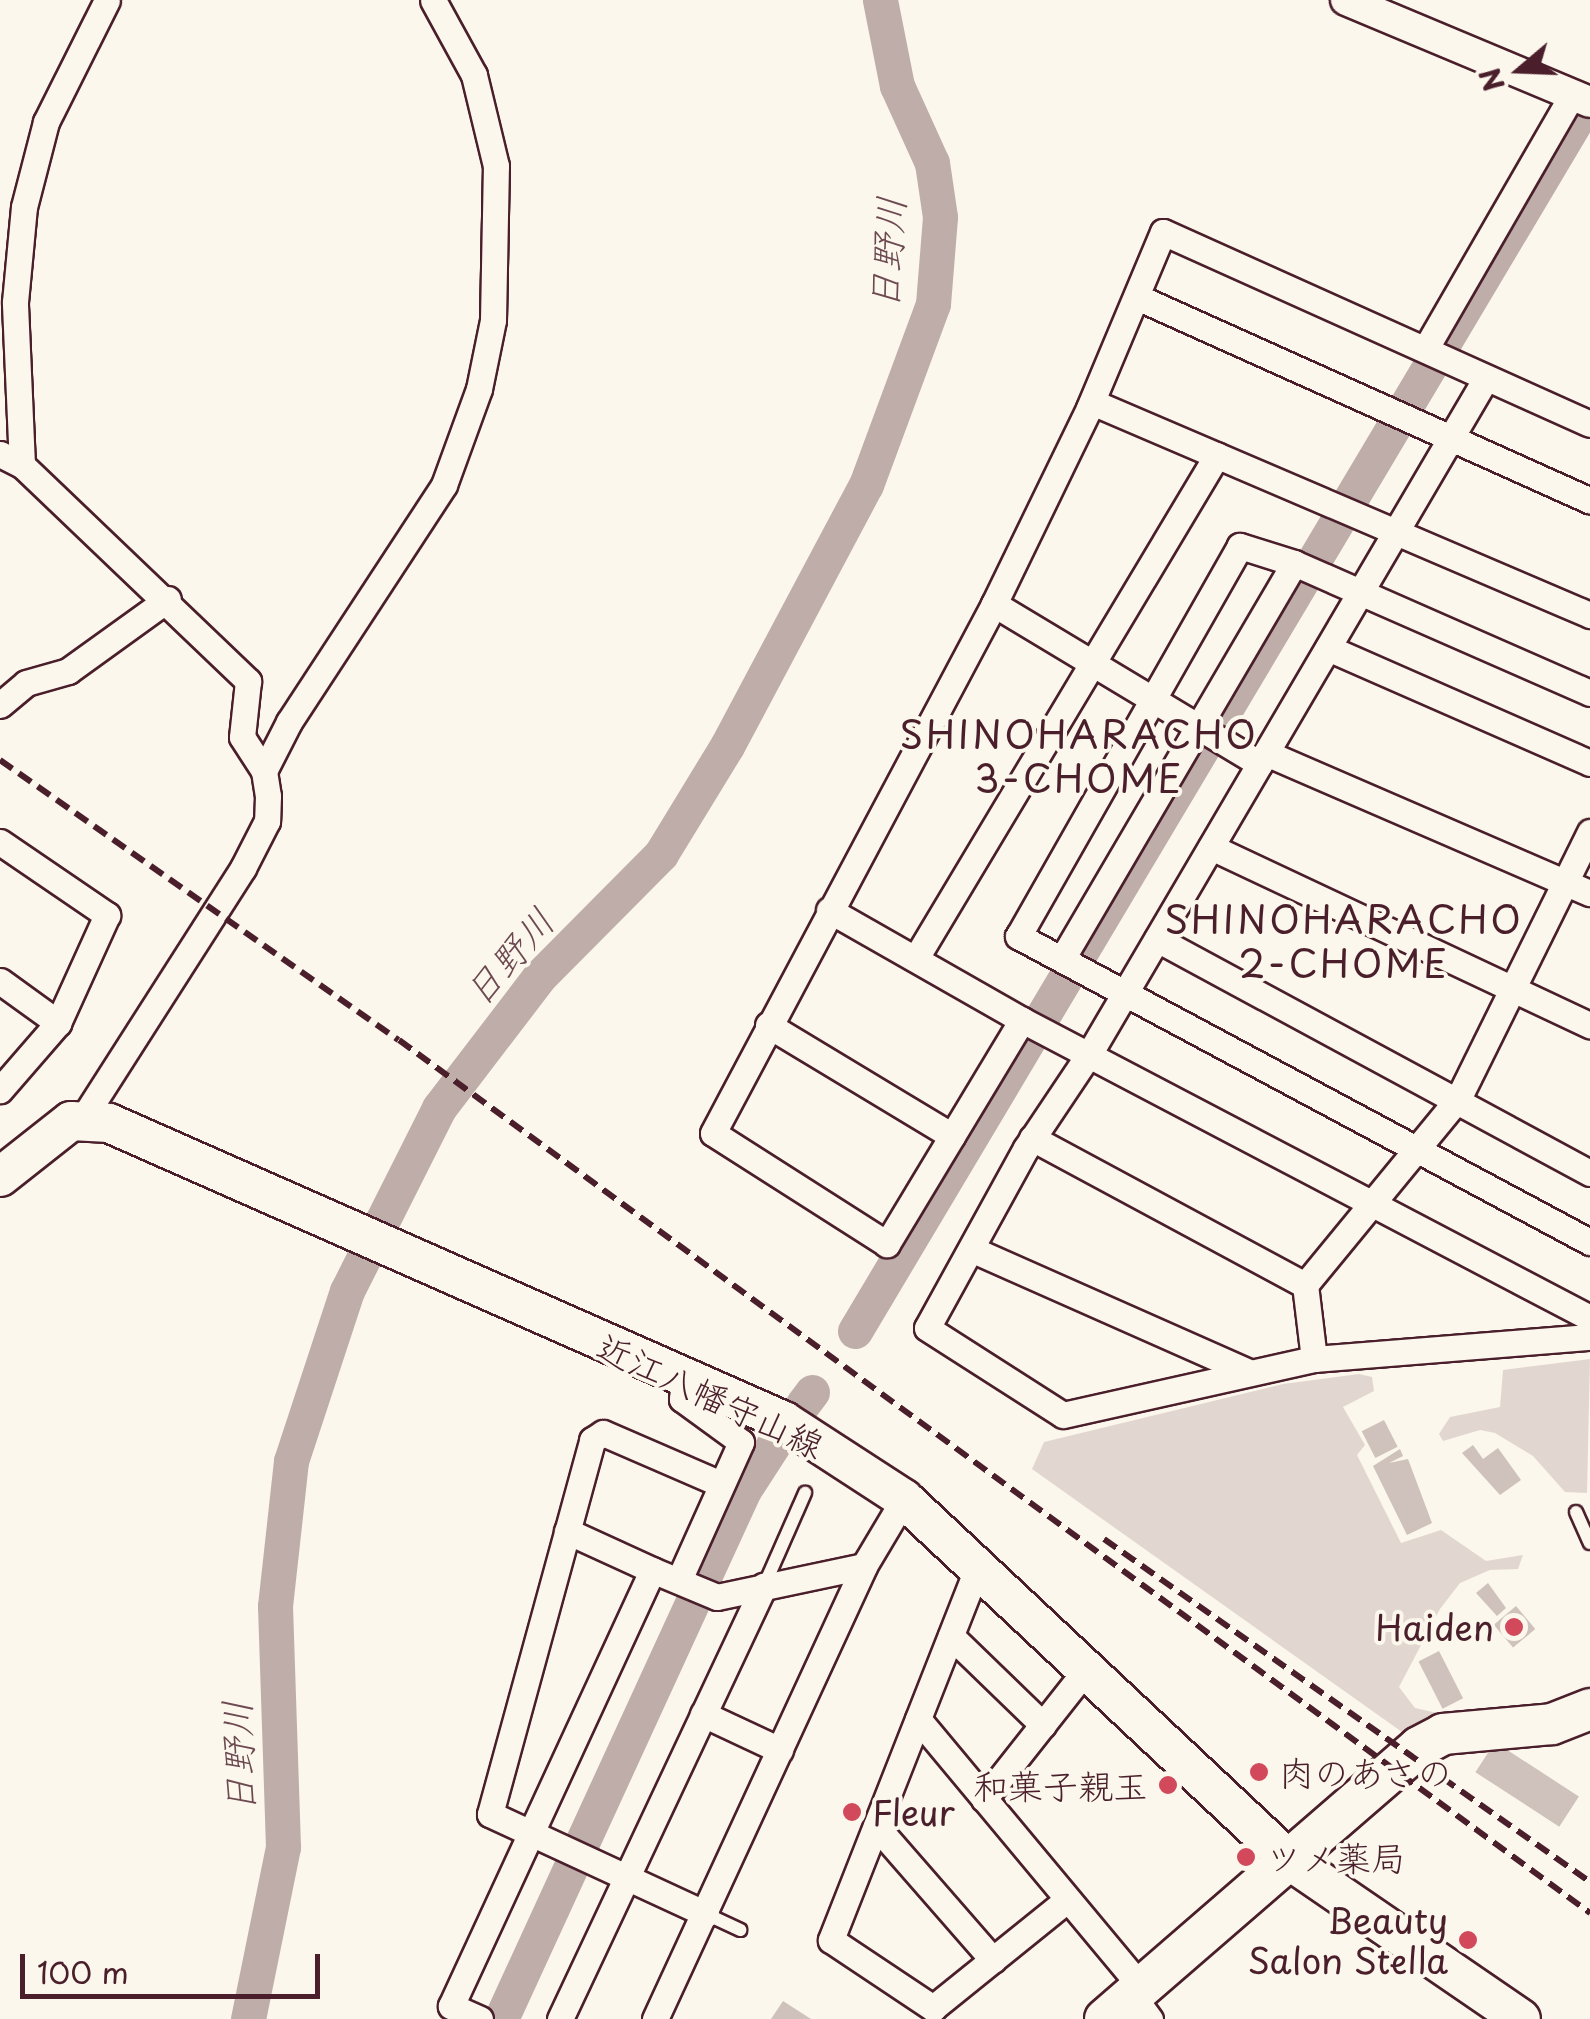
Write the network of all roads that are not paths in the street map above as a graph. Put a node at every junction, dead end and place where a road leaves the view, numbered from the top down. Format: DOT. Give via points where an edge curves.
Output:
graph roads {
  1 [pos="433,0"];
  2 [pos="1346,0"];
  3 [pos="102,1"];
  4 [pos="1571,95"];
  5 [pos="9,271"];
  6 [pos="1137,297"];
  7 [pos="1436,353"];
  8 [pos="1486,378"];
  9 [pos="1092,402"];
  10 [pos="1590,424"];
  11 [pos="1451,438"];
  12 [pos="1218,455"];
  13 [pos="11,460"];
  14 [pos="1590,501"];
  15 [pos="1398,530"];
  16 [pos="1306,569"];
  17 [pos="1359,595"];
  18 [pos="168,599"];
  19 [pos="994,604"];
  20 [pos="1590,615"];
  21 [pos="1328,648"];
  22 [pos="1093,664"];
  23 [pos="1590,694"];
  24 [pos="1149,697"];
  25 [pos="0,705"];
  26 [pos="1209,733"];
  27 [pos="1263,758"];
  28 [pos="1590,763"];
  29 [pos="264,771"];
  30 [pos="1590,832"];
  31 [pos="0,842"];
  32 [pos="1211,846"];
  33 [pos="1566,882"];
  34 [pos="1590,893"];
  35 [pos="829,910"];
  36 [pos="1157,939"];
  37 [pos="916,958"];
  38 [pos="1071,963"];
  39 [pos="0,981"];
  40 [pos="1514,986"];
  41 [pos="1125,992"];
  42 [pos="58,1023"];
  43 [pos="1033,1024"];
  44 [pos="768,1025"];
  45 [pos="1590,1025"];
  46 [pos="1091,1051"];
  47 [pos="0,1090"];
  48 [pos="1458,1099"];
  49 [pos="96,1121"];
  50 [pos="952,1136"];
  51 [pos="1032,1138"];
  52 [pos="1417,1150"];
  53 [pos="1590,1172"];
  54 [pos="0,1178"];
  55 [pos="1374,1203"];
  56 [pos="1590,1242"];
  57 [pos="971,1249"];
  58 [pos="1305,1286"];
  59 [pos="1590,1318"];
  60 [pos="1590,1337"];
  61 [pos="1314,1360"];
  62 [pos="1248,1372"];
  63 [pos="684,1378"];
  64 [pos="721,1484"];
  65 [pos="805,1493"];
  66 [pos="904,1499"];
  67 [pos="1576,1512"];
  68 [pos="568,1531"];
  69 [pos="1590,1543"];
  70 [pos="864,1566"];
  71 [pos="977,1568"];
  72 [pos="652,1570"];
  73 [pos="764,1586"];
  74 [pos="693,1587"];
  75 [pos="951,1636"];
  76 [pos="1086,1670"];
  77 [pos="1590,1709"];
  78 [pos="702,1714"];
  79 [pos="918,1719"];
  80 [pos="1042,1725"];
  81 [pos="780,1750"];
  82 [pos="984,1798"];
  83 [pos="876,1826"];
  84 [pos="530,1834"];
  85 [pos="1289,1860"];
  86 [pos="625,1876"];
  87 [pos="1068,1900"];
  88 [pos="706,1914"];
  89 [pos="741,1930"];
  90 [pos="993,1960"];
  91 [pos="1133,2006"];
  92 [pos="448,2012"];
  93 [pos="480,2019"];
  94 [pos="560,2019"];
  95 [pos="655,2019"];
  96 [pos="1521,2019"];
  1 -- 29 [label="street" via="474,75 496,166 493,320 479,388 444,485"];
  2 -- 4 [label="street"];
  3 -- 5 [label="street" via="46,122"];
  4 -- 7 [label="street"];
  5 -- 13 [label="street"];
  6 -- 7 [label="street" via="1162,232"];
  6 -- 9 [label="street"];
  6 -- 11 [label="street"];
  7 -- 8 [label="street"];
  8 -- 10 [label="street"];
  8 -- 11 [label="street"];
  9 -- 12 [label="street"];
  9 -- 19 [label="street"];
  11 -- 14 [label="street"];
  11 -- 15 [label="street"];
  12 -- 15 [label="street"];
  12 -- 22 [label="street"];
  13 -- 18 [label="street"];
  15 -- 17 [label="street"];
  15 -- 20 [label="street"];
  16 -- 17 [label="street"];
  16 -- 24 [label="street" via="1240,546"];
  16 -- 26 [label="street"];
  17 -- 21 [label="street"];
  17 -- 23 [label="street"];
  18 -- 25 [label="street" via="68,671 26,684"];
  18 -- 29 [label="street" via="248,681 242,737"];
  19 -- 22 [label="street"];
  19 -- 35 [label="street"];
  21 -- 27 [label="street"];
  21 -- 28 [label="street"];
  22 -- 24 [label="street"];
  22 -- 37 [label="street"];
  24 -- 26 [label="street"];
  24 -- 38 [label="street" via="1018,936"];
  26 -- 27 [label="street"];
  26 -- 38 [label="street"];
  27 -- 32 [label="street"];
  27 -- 33 [label="street"];
  29 -- 49 [label="street" via="268,821 142,1018"];
  30 -- 33 [label="street"];
  31 -- 42 [label="street" via="107,914"];
  32 -- 36 [label="street"];
  32 -- 40 [label="street"];
  33 -- 34 [label="street"];
  33 -- 40 [label="street"];
  35 -- 37 [label="street"];
  35 -- 44 [label="street"];
  36 -- 41 [label="street"];
  36 -- 48 [label="street"];
  37 -- 43 [label="street"];
  38 -- 41 [label="street"];
  39 -- 42 [label="street"];
  40 -- 45 [label="street"];
  40 -- 48 [label="street"];
  41 -- 46 [label="street"];
  41 -- 52 [label="street"];
  42 -- 47 [label="street"];
  43 -- 46 [label="street"];
  43 -- 50 [label="street"];
  44 -- 50 [label="street"];
  44 -- 50 [label="street" via="712,1134 887,1244"];
  46 -- 51 [label="street"];
  46 -- 55 [label="street"];
  48 -- 52 [label="street"];
  48 -- 53 [label="street"];
  49 -- 54 [label="main road" via="32,1146"];
  49 -- 63 [label="main road, 近江八幡守山線"];
  51 -- 57 [label="street"];
  51 -- 58 [label="street"];
  52 -- 55 [label="street"];
  52 -- 56 [label="street"];
  55 -- 58 [label="street"];
  55 -- 59 [label="street"];
  57 -- 62 [label="street"];
  57 -- 62 [label="street" via="928,1328 1063,1415"];
  58 -- 61 [label="street"];
  60 -- 61 [label="street"];
  61 -- 62 [label="street"];
  63 -- 64 [label="street" via="682,1398 741,1442"];
  63 -- 66 [label="main road, 近江八幡守山線" via="784,1421"];
  64 -- 68 [label="street" via="603,1433 592,1440"];
  64 -- 74 [label="street"];
  65 -- 73 [label="lane"];
  66 -- 70 [label="street"];
  66 -- 71 [label="main road, 近江八幡守山線"];
  67 -- 69 [label="lane"];
  68 -- 72 [label="street"];
  68 -- 84 [label="street" via="490,1814"];
  70 -- 73 [label="street"];
  70 -- 81 [label="street"];
  71 -- 75 [label="street"];
  71 -- 76 [label="main road, 近江八幡守山線"];
  72 -- 74 [label="street"];
  72 -- 84 [label="street"];
  73 -- 74 [label="street"];
  73 -- 78 [label="street"];
  75 -- 79 [label="street"];
  75 -- 80 [label="street"];
  76 -- 80 [label="street"];
  76 -- 85 [label="main road, 近江八幡守山線"];
  77 -- 85 [label="highway" via="1552,1724 1444,1734 1420,1747"];
  78 -- 81 [label="street"];
  78 -- 86 [label="street"];
  79 -- 82 [label="street"];
  79 -- 83 [label="street"];
  80 -- 82 [label="street"];
  81 -- 88 [label="street"];
  82 -- 87 [label="street"];
  83 -- 90 [label="street"];
  83 -- 90 [label="street" via="831,1940 933,2008"];
  84 -- 86 [label="street"];
  84 -- 92 [label="street"];
  85 -- 91 [label="highway"];
  85 -- 96 [label="main road, 近江八幡守山線"];
  86 -- 88 [label="street"];
  86 -- 94 [label="street"];
  87 -- 90 [label="street"];
  87 -- 91 [label="street"];
  88 -- 89 [label="lane"];
  88 -- 95 [label="street"];
  92 -- 93 [label="street"];
}
